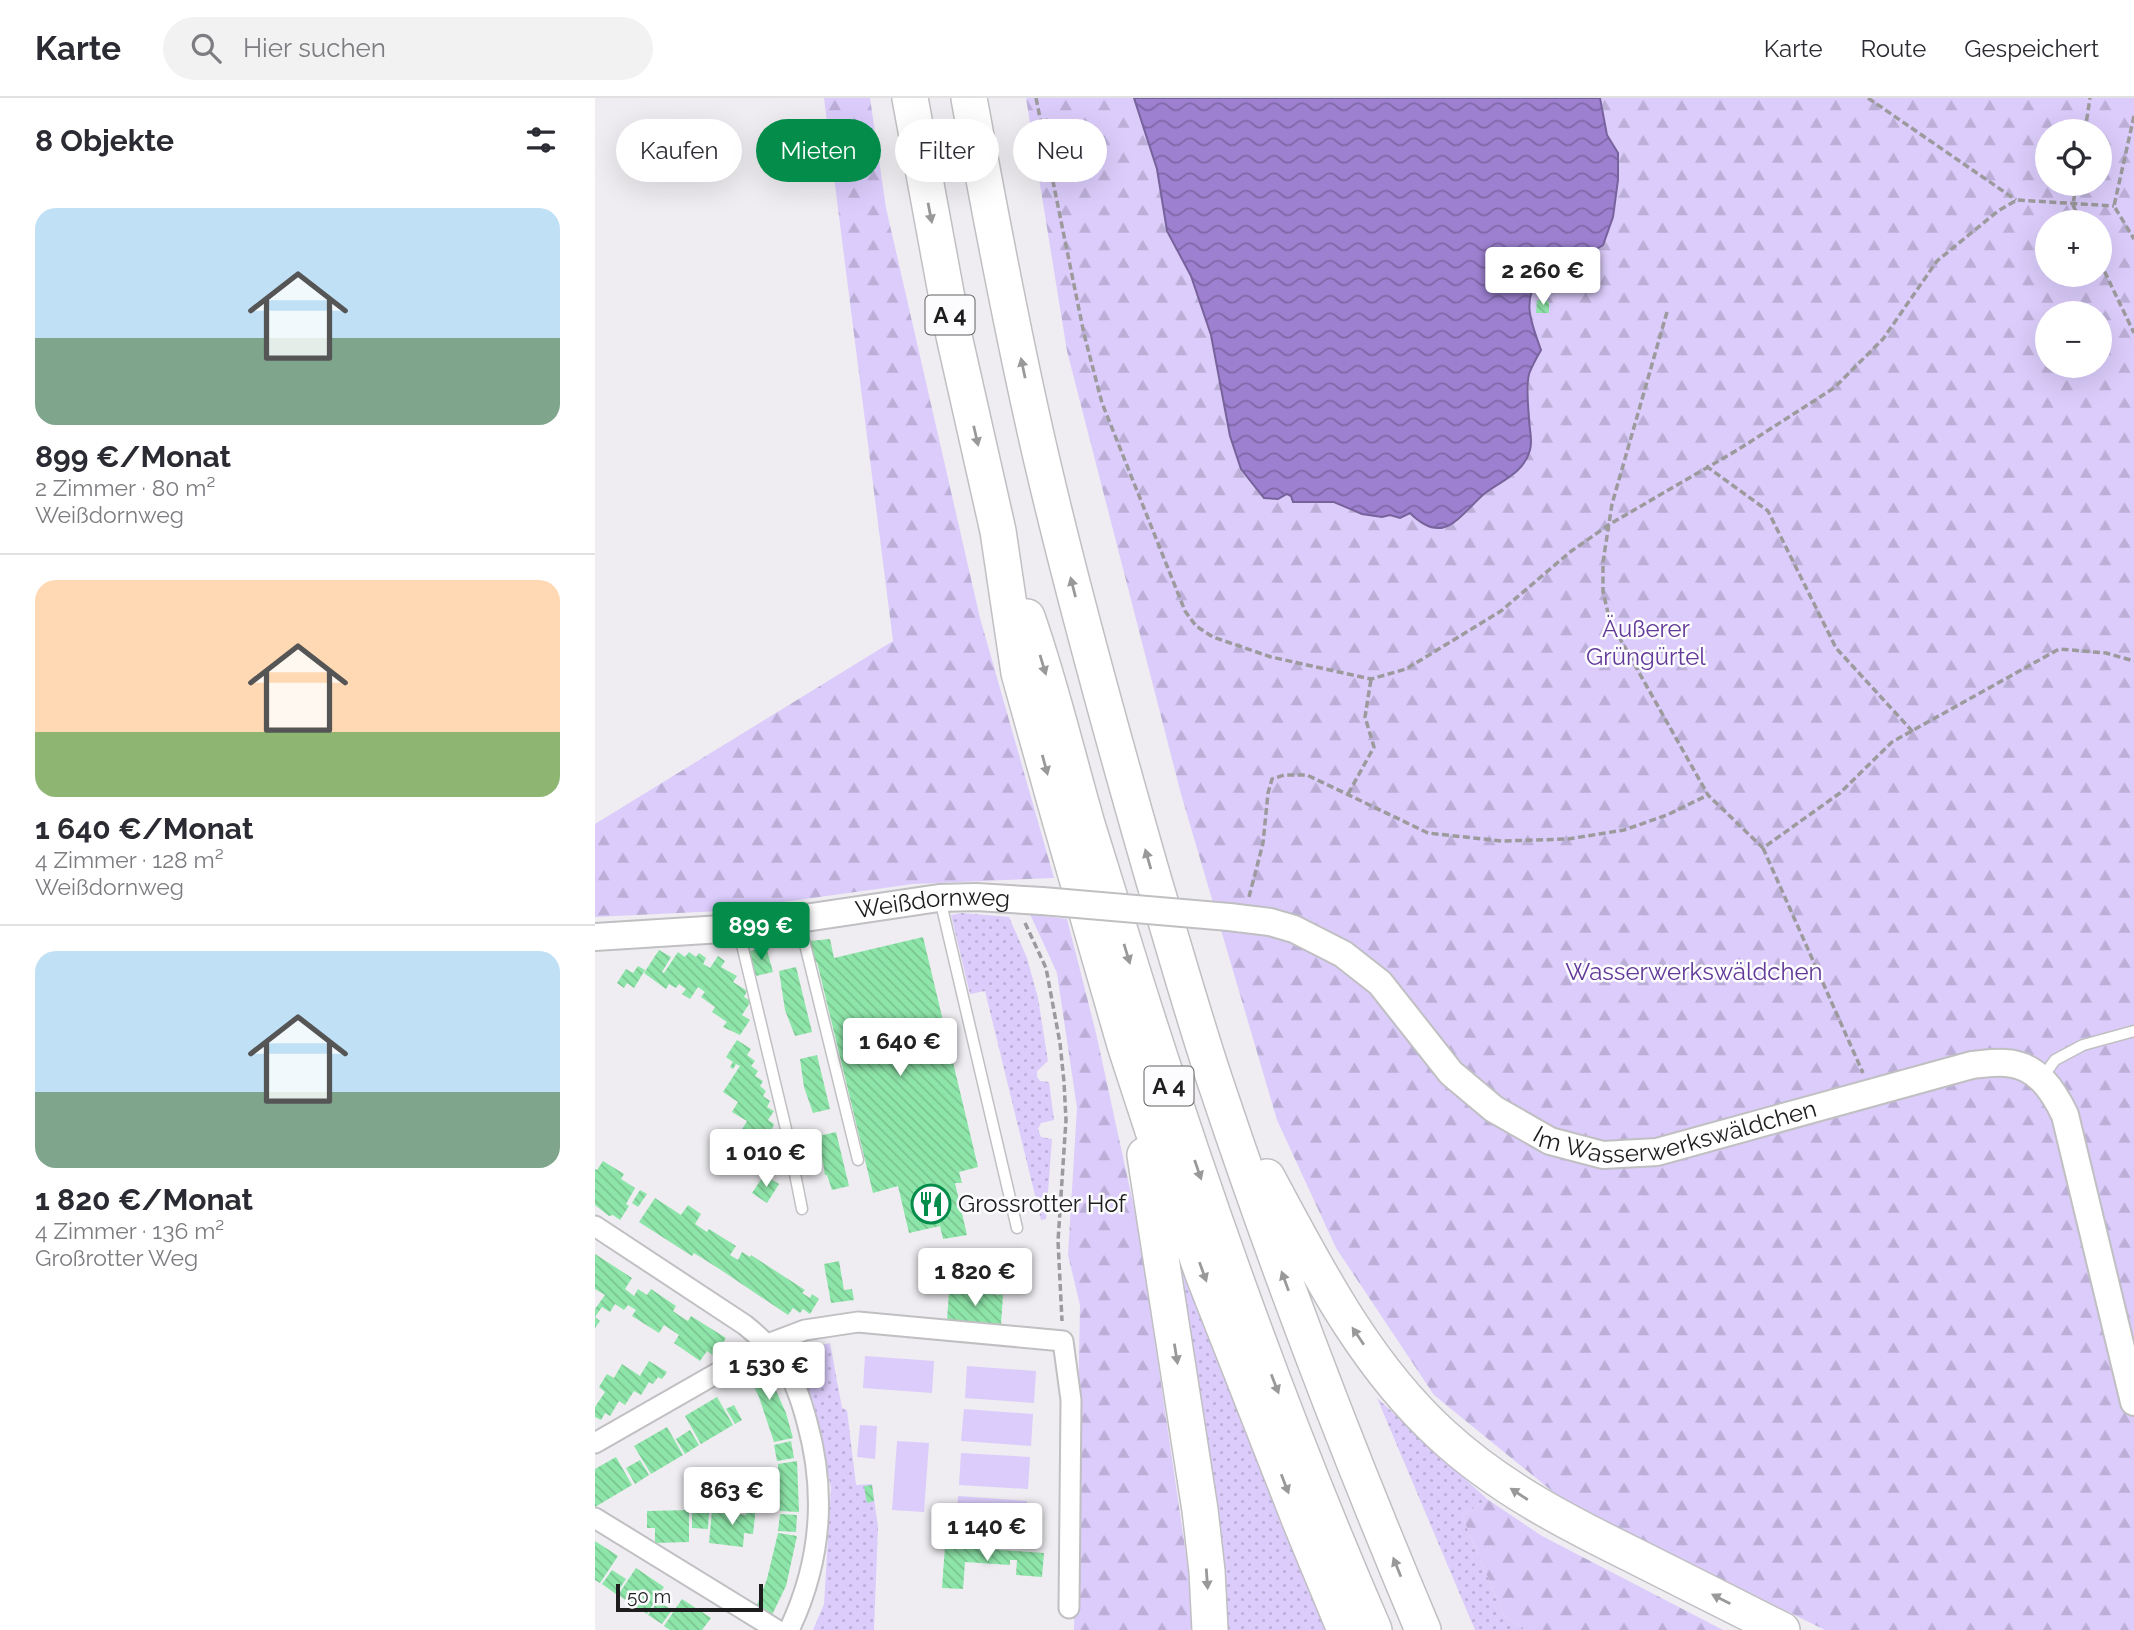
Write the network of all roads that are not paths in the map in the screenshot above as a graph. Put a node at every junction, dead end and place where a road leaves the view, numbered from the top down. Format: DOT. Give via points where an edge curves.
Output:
graph roads {
  1 [pos="910,98"];
  2 [pos="969,98"];
  3 [pos="998,531"];
  4 [pos="939,898"];
  5 [pos="1042,901"];
  6 [pos="799,919"];
  7 [pos="738,928"];
  8 [pos="595,937"];
  9 [pos="2134,1031"];
  10 [pos="1125,1045"];
  11 [pos="1214,1079"];
  12 [pos="2041,1079"];
  13 [pos="858,1160"];
  14 [pos="802,1209"];
  15 [pos="595,1226"];
  16 [pos="1017,1228"];
  17 [pos="768,1344"];
  18 [pos="2134,1402"];
  19 [pos="595,1443"];
  20 [pos="595,1518"];
  21 [pos="1069,1608"];
  22 [pos="777,1630"];
  23 [pos="789,1630"];
  24 [pos="1210,1630"];
  25 [pos="1345,1630"];
  26 [pos="1374,1630"];
  27 [pos="1423,1630"];
  28 [pos="1782,1630"];
  1 -- 3 [label="highway, A 4, one-way" via="954,336"];
  11 -- 2 [label="highway, A 4, one-way" via="1077,601 1031,406"];
  3 -- 10 [label="highway, one-way" via="1019,673"];
  3 -- 26 [label="highway, A 4, one-way" via="1044,667 1087,823 1185,1134 1240,1292"];
  4 -- 5 [label="street, Weißdornweg"];
  4 -- 6 [label="street, Weißdornweg"];
  4 -- 16 [label="lane"];
  5 -- 12 [label="street, Im Wasserwerkswäldchen, bridge" via="1238,911 1294,929 1343,954 1380,983 1451,1073 1494,1109 1550,1141 1603,1155 1657,1152 1972,1065 2007,1063"];
  6 -- 7 [label="street, Weißdornweg"];
  6 -- 13 [label="lane"];
  7 -- 8 [label="street, Weißdornweg"];
  7 -- 14 [label="lane"];
  9 -- 12 [label="lane" via="2083,1045 2055,1060"];
  10 -- 24 [label="highway, one-way" via="1200,1510"];
  10 -- 25 [label="highway, one-way" via="1203,1274"];
  27 -- 11 [label="highway, A 4, one-way" via="1309,1346"];
  28 -- 11 [label="highway, one-way" via="1535,1504 1441,1434 1361,1342"];
  12 -- 18 [label="street, Im Wasserwerkswäldchen" via="2065,1115"];
  15 -- 17 [label="street"];
  17 -- 19 [label="street"];
  17 -- 21 [label="street" via="805,1330 859,1322 1063,1341 1071,1400"];
  17 -- 23 [label="street" via="787,1369 801,1400 818,1481 814,1560"];
  20 -- 22 [label="street"];
}
